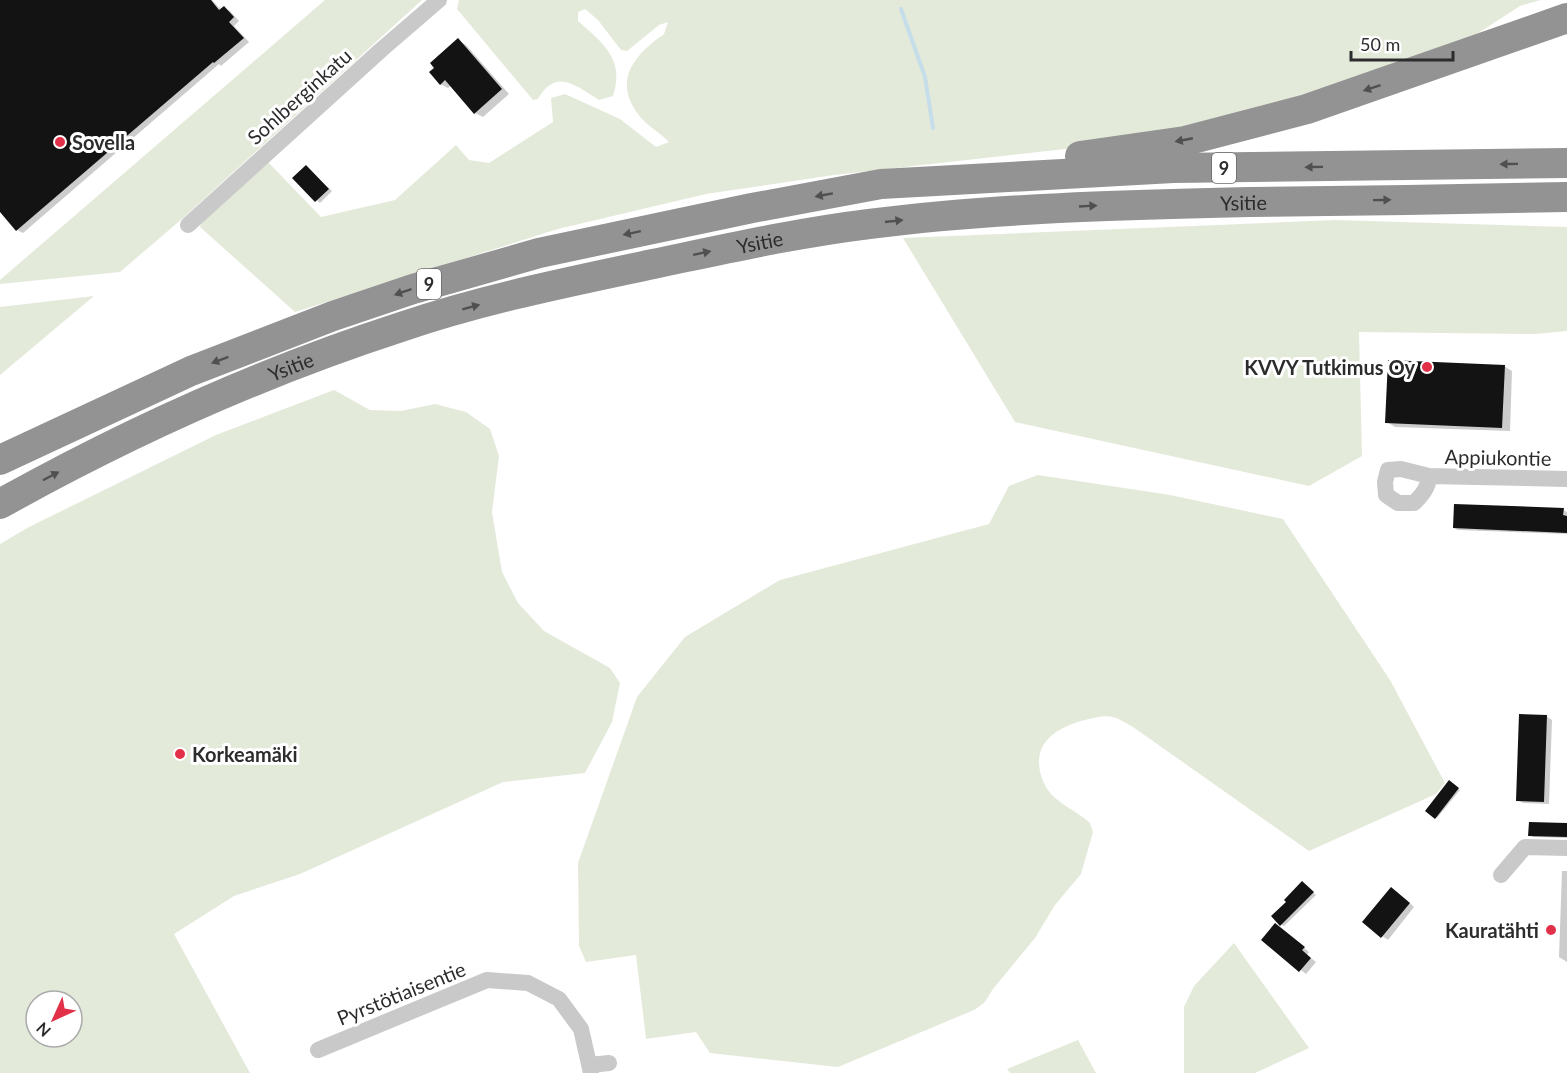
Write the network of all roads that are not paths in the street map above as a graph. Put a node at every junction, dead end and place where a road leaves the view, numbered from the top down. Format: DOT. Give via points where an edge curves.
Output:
graph roads {
  1 [pos="439,0"];
  2 [pos="1567,18"];
  3 [pos="1567,164"];
  4 [pos="881,184"];
  5 [pos="1563,198"];
  6 [pos="188,225"];
  7 [pos="0,460"];
  8 [pos="1429,476"];
  9 [pos="1567,479"];
  10 [pos="0,504"];
  11 [pos="1567,848"];
  12 [pos="1501,875"];
  13 [pos="318,1050"];
  14 [pos="609,1063"];
  15 [pos="590,1069"];
  1 -- 6 [label="street, Sohlberginkatu"];
  2 -- 4 [label="highway, one-way" via="1307,110 1185,141"];
  3 -- 4 [label="highway, Ysitie / 9, one-way" via="1173,168"];
  4 -- 7 [label="highway, Ysitie / 9, one-way" via="539,253 413,289 191,371"];
  10 -- 5 [label="highway, Ysitie / 9, one-way" via="166,419 284,369 403,326 539,288 759,241 868,224 1094,205"];
  8 -- 9 [label="street, Appiukontie"];
  11 -- 12 [label="street" via="1525,847"];
  13 -- 15 [label="street, Pyrstötiaisentie" via="487,980 528,983 559,999 581,1029"];
  14 -- 15 [label="street"];
}
